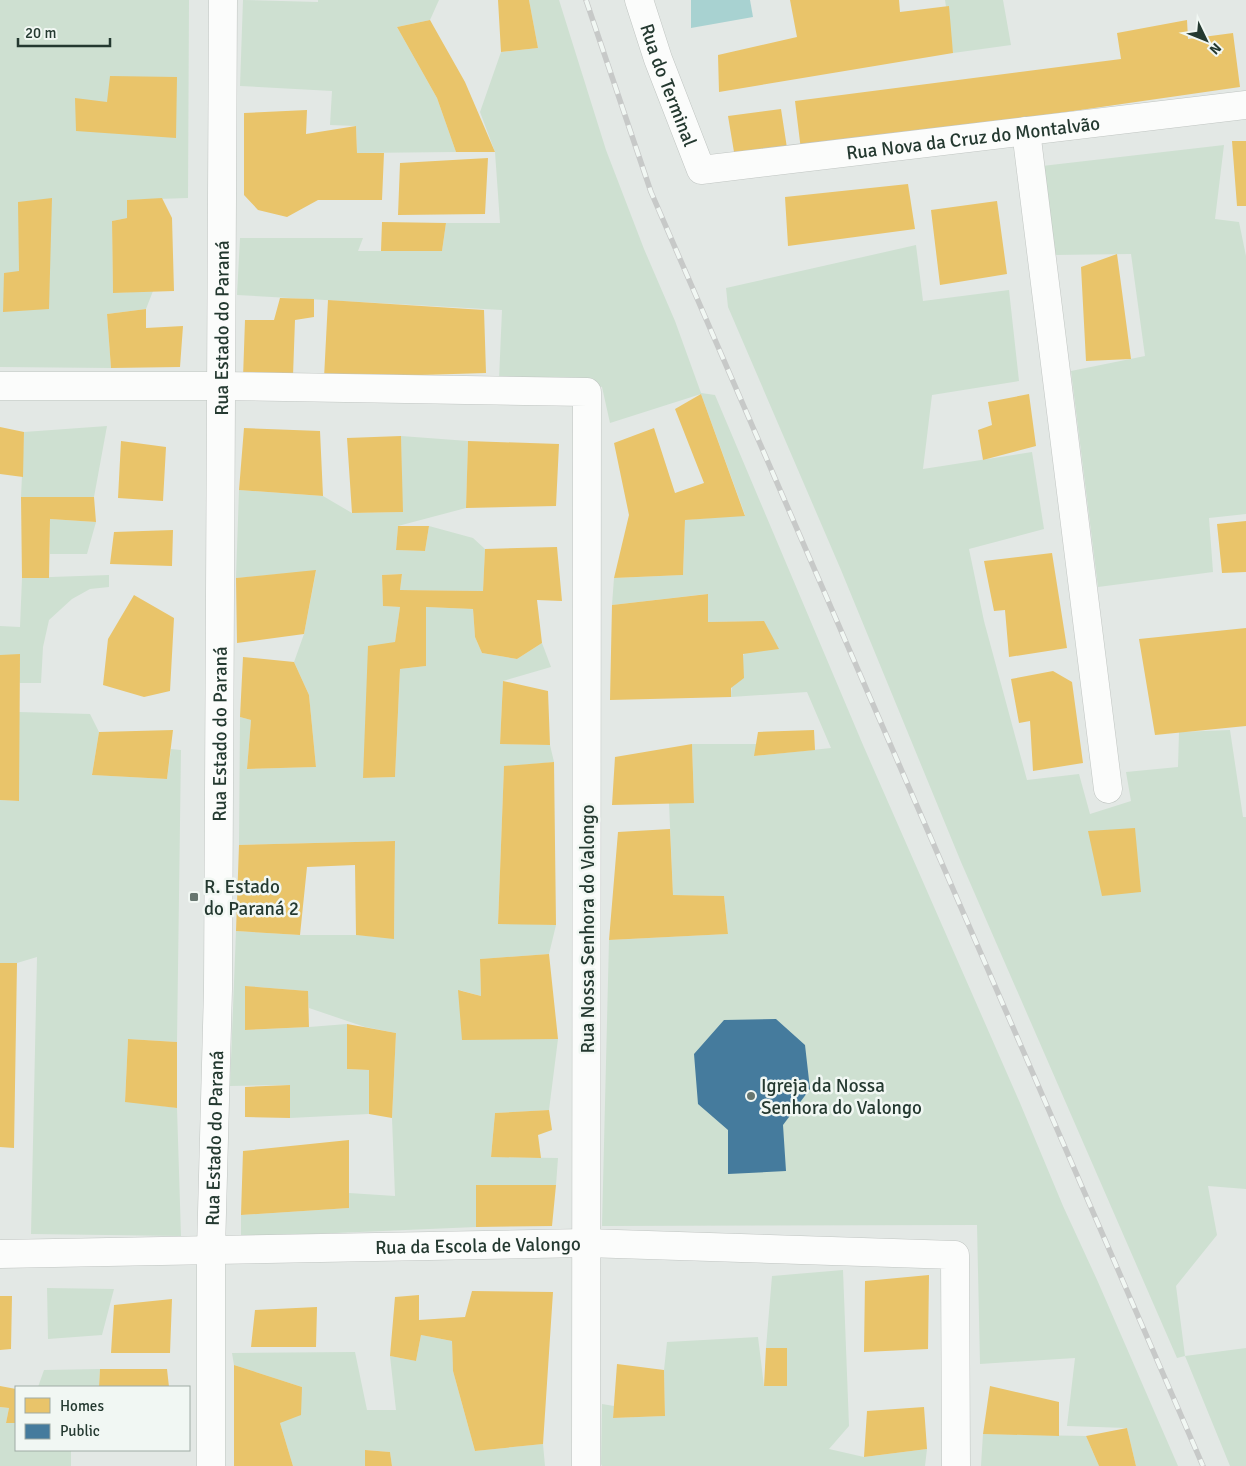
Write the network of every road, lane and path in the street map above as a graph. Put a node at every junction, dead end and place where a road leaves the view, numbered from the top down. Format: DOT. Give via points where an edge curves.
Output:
graph roads {
  1 [pos="223,0"];
  2 [pos="639,0"];
  3 [pos="1246,105"];
  4 [pos="1026,131"];
  5 [pos="701,170"];
  6 [pos="0,386"];
  7 [pos="220,386"];
  8 [pos="1108,788"];
  9 [pos="586,1243"];
  10 [pos="211,1250"];
  11 [pos="0,1254"];
  12 [pos="211,1466"];
  13 [pos="586,1466"];
  14 [pos="956,1466"];
  1 -- 7 [label="street, Rua Estado do Paraná"];
  2 -- 5 [label="street, Rua do Terminal"];
  3 -- 4 [label="street, Rua Nova da Cruz do Montalvão"];
  4 -- 5 [label="street, Rua Nova da Cruz do Montalvão"];
  4 -- 8 [label="street"];
  6 -- 7 [label="street"];
  7 -- 9 [label="street, Rua Nossa Senhora do Valongo" via="587,392"];
  7 -- 10 [label="street, Rua Estado do Paraná" via="218,989"];
  9 -- 10 [label="street, Rua da Escola de Valongo"];
  9 -- 13 [label="street, Rua Nossa Senhora do Valongo"];
  9 -- 14 [label="street, Rua da Escola de Valongo" via="955,1255"];
  10 -- 11 [label="street, Rua da Escola de Valongo"];
  10 -- 12 [label="street, Rua Estado do Paraná"];
}
